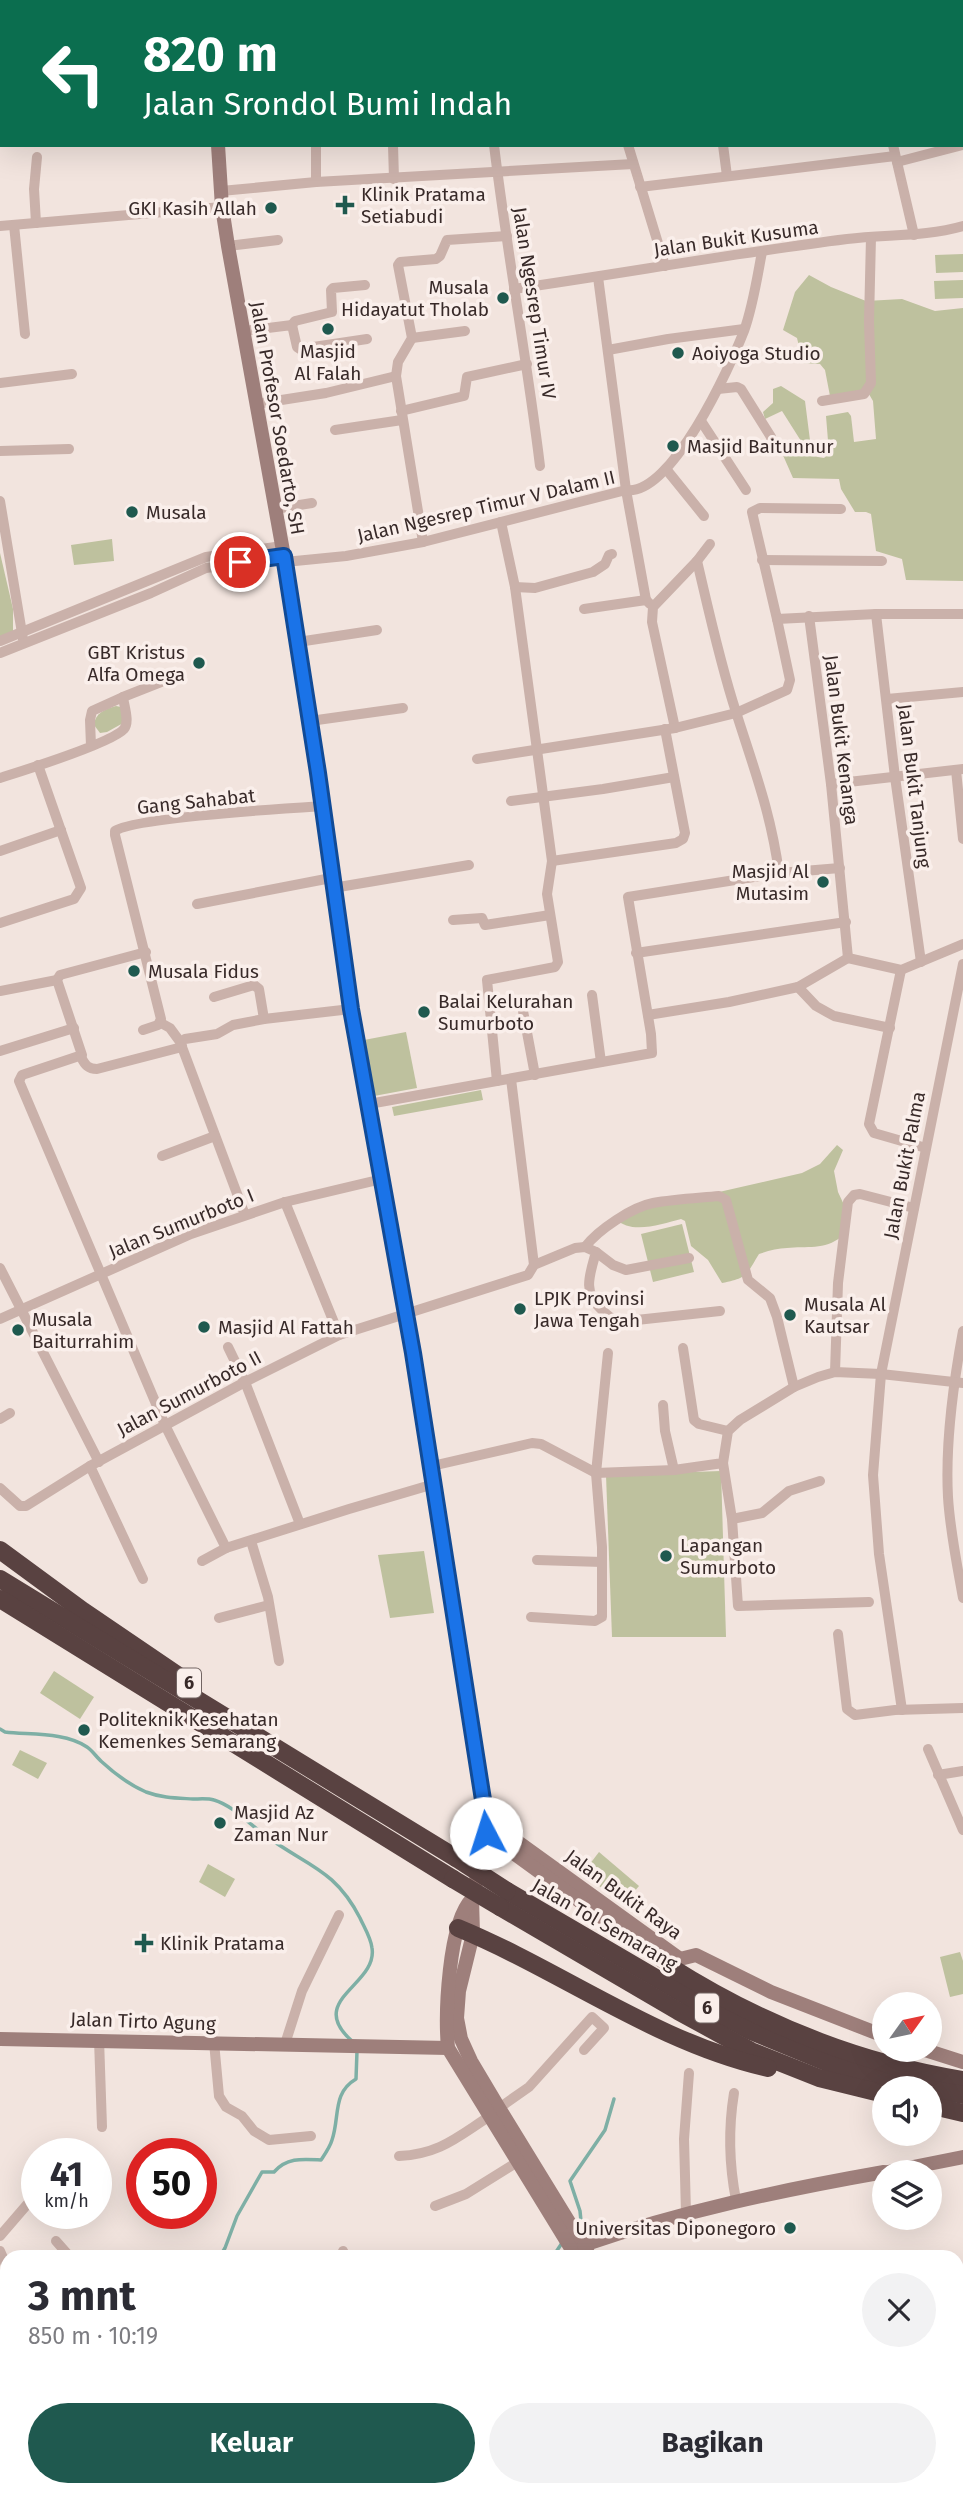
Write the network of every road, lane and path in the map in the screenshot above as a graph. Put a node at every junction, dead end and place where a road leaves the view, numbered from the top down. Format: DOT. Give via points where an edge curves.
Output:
graph roads {
  1 [pos="218,147"];
  2 [pos="316,147"];
  3 [pos="393,147"];
  4 [pos="494,147"];
  5 [pos="629,147"];
  6 [pos="723,147"];
  7 [pos="947,147"];
  8 [pos="895,154"];
  9 [pos="37,156"];
  10 [pos="634,164"];
  11 [pos="498,173"];
  12 [pos="727,176"];
  13 [pos="394,179"];
  14 [pos="316,182"];
  15 [pos="640,187"];
  16 [pos="221,191"];
  17 [pos="222,207"];
  18 [pos="36,223"];
  19 [pos="14,225"];
  20 [pos="0,226"];
  21 [pos="963,226"];
  22 [pos="914,235"];
  23 [pos="507,236"];
  24 [pos="871,237"];
  25 [pos="278,240"];
  26 [pos="228,246"];
  27 [pos="762,252"];
  28 [pos="665,266"];
  29 [pos="598,277"];
  30 [pos="365,285"];
  31 [pos="514,289"];
  32 [pos="292,325"];
  33 [pos="744,329"];
  34 [pos="244,331"];
  35 [pos="465,331"];
  36 [pos="25,334"];
  37 [pos="412,338"];
  38 [pos="367,339"];
  39 [pos="608,350"];
  40 [pos="527,363"];
  41 [pos="72,374"];
  42 [pos="396,376"];
  43 [pos="0,383"];
  44 [pos="718,389"];
  45 [pos="822,401"];
  46 [pos="256,404"];
  47 [pos="402,415"];
  48 [pos="701,421"];
  49 [pos="335,430"];
  50 [pos="772,447"];
  51 [pos="69,449"];
  52 [pos="0,451"];
  53 [pos="540,466"];
  54 [pos="666,469"];
  55 [pos="626,490"];
  56 [pos="746,490"];
  57 [pos="0,501"];
  58 [pos="312,503"];
  59 [pos="275,509"];
  60 [pos="841,509"];
  61 [pos="704,516"];
  62 [pos="501,522"];
  63 [pos="423,542"];
  64 [pos="710,544"];
  65 [pos="612,554"];
  66 [pos="283,555"];
  67 [pos="762,559"];
  68 [pos="697,561"];
  69 [pos="882,561"];
  70 [pos="515,587"];
  71 [pos="649,604"];
  72 [pos="584,609"];
  73 [pos="876,614"];
  74 [pos="963,614"];
  75 [pos="809,616"];
  76 [pos="777,619"];
  77 [pos="377,630"];
  78 [pos="23,638"];
  79 [pos="0,641"];
  80 [pos="298,642"];
  81 [pos="0,653"];
  82 [pos="160,682"];
  83 [pos="963,692"];
  84 [pos="123,697"];
  85 [pos="887,699"];
  86 [pos="403,708"];
  87 [pos="736,713"];
  88 [pos="310,721"];
  89 [pos="670,729"];
  90 [pos="91,746"];
  91 [pos="536,750"];
  92 [pos="477,758"];
  93 [pos="38,765"];
  94 [pos="959,769"];
  95 [pos="674,777"];
  96 [pos="895,777"];
  97 [pos="0,778"];
  98 [pos="831,784"];
  99 [pos="543,796"];
  100 [pos="512,801"];
  101 [pos="322,806"];
  102 [pos="61,830"];
  103 [pos="963,839"];
  104 [pos="0,851"];
  105 [pos="552,861"];
  106 [pos="470,865"];
  107 [pos="840,868"];
  108 [pos="779,873"];
  109 [pos="332,883"];
  110 [pos="197,904"];
  111 [pos="550,915"];
  112 [pos="453,920"];
  113 [pos="846,922"];
  114 [pos="0,923"];
  115 [pos="963,944"];
  116 [pos="146,952"];
  117 [pos="636,953"];
  118 [pos="848,958"];
  119 [pos="921,962"];
  120 [pos="963,964"];
  121 [pos="901,970"];
  122 [pos="57,980"];
  123 [pos="798,987"];
  124 [pos="0,991"];
  125 [pos="592,995"];
  126 [pos="214,997"];
  127 [pos="351,1009"];
  128 [pos="523,1010"];
  129 [pos="648,1015"];
  130 [pos="264,1018"];
  131 [pos="963,1020"];
  132 [pos="161,1023"];
  133 [pos="950,1023"];
  134 [pos="74,1028"];
  135 [pos="890,1028"];
  136 [pos="143,1030"];
  137 [pos="181,1045"];
  138 [pos="0,1051"];
  139 [pos="81,1057"];
  140 [pos="601,1062"];
  141 [pos="535,1075"];
  142 [pos="511,1079"];
  143 [pos="497,1081"];
  144 [pos="369,1104"];
  145 [pos="215,1136"];
  146 [pos="926,1148"];
  147 [pos="162,1156"];
  148 [pos="382,1179"];
  149 [pos="285,1202"];
  150 [pos="914,1209"];
  151 [pos="245,1215"];
  152 [pos="585,1247"];
  153 [pos="596,1252"];
  154 [pos="689,1258"];
  155 [pos="534,1265"];
  156 [pos="0,1268"];
  157 [pos="101,1275"];
  158 [pos="22,1309"];
  159 [pos="720,1311"];
  160 [pos="407,1314"];
  161 [pos="0,1319"];
  162 [pos="963,1331"];
  163 [pos="339,1335"];
  164 [pos="228,1347"];
  165 [pos="683,1348"];
  166 [pos="608,1353"];
  167 [pos="835,1372"];
  168 [pos="881,1374"];
  169 [pos="244,1382"];
  170 [pos="958,1382"];
  171 [pos="794,1387"];
  172 [pos="663,1405"];
  173 [pos="10,1413"];
  174 [pos="0,1419"];
  175 [pos="165,1425"];
  176 [pos="728,1431"];
  177 [pos="723,1463"];
  178 [pos="94,1464"];
  179 [pos="432,1466"];
  180 [pos="674,1470"];
  181 [pos="596,1473"];
  182 [pos="820,1481"];
  183 [pos="434,1485"];
  184 [pos="0,1488"];
  185 [pos="732,1519"];
  186 [pos="300,1524"];
  187 [pos="251,1541"];
  188 [pos="226,1548"];
  189 [pos="0,1550"];
  190 [pos="537,1560"];
  191 [pos="202,1561"];
  192 [pos="602,1562"];
  193 [pos="0,1579"];
  194 [pos="143,1579"];
  195 [pos="963,1598"];
  196 [pos="0,1599"];
  197 [pos="869,1602"];
  198 [pos="269,1605"];
  199 [pos="531,1617"];
  200 [pos="219,1618"];
  201 [pos="838,1634"];
  202 [pos="279,1661"];
  203 [pos="963,1708"];
  204 [pos="902,1710"];
  205 [pos="928,1749"];
  206 [pos="963,1771"];
  207 [pos="938,1775"];
  208 [pos="381,1812"];
  209 [pos="486,1826"];
  210 [pos="962,1826"];
  211 [pos="503,1899"];
  212 [pos="339,1915"];
  213 [pos="466,1931"];
  214 [pos="675,1962"];
  215 [pos="872,2031"];
  216 [pos="0,2039"];
  217 [pos="99,2039"];
  218 [pos="214,2042"];
  219 [pos="285,2044"];
  220 [pos="449,2048"];
  221 [pos="584,2050"];
  222 [pos="942,2055"];
  223 [pos="963,2062"];
  224 [pos="688,2073"];
  225 [pos="878,2076"];
  226 [pos="819,2078"];
  227 [pos="963,2080"];
  228 [pos="942,2091"];
  229 [pos="872,2092"];
  230 [pos="734,2093"];
  231 [pos="963,2095"];
  232 [pos="942,2108"];
  233 [pos="495,2112"];
  234 [pos="963,2113"];
  235 [pos="102,2127"];
  236 [pos="311,2136"];
  237 [pos="399,2155"];
  238 [pos="963,2157"];
  239 [pos="519,2161"];
  240 [pos="942,2161"];
  241 [pos="872,2175"];
  242 [pos="736,2200"];
  243 [pos="435,2206"];
  244 [pos="21,2212"];
  245 [pos="686,2213"];
  246 [pos="0,2236"];
  247 [pos="56,2241"];
  248 [pos="575,2245"];
  249 [pos="64,2250"];
  1 -- 16 [label="main road, Jalan Profesor Soedarto, SH"];
  2 -- 14 [label="street"];
  3 -- 13 [label="street"];
  4 -- 11 [label="street, Jalan Ngesrep Timur IV"];
  5 -- 10 [label="street"];
  6 -- 12 [label="street"];
  7 -- 8 [label="street"];
  8 -- 12 [label="street"];
  8 -- 22 [label="street"];
  9 -- 18 [label="street"];
  10 -- 11 [label="street"];
  10 -- 15 [label="street"];
  11 -- 13 [label="street"];
  11 -- 23 [label="street, Jalan Ngesrep Timur IV"];
  12 -- 15 [label="street"];
  13 -- 14 [label="street"];
  14 -- 16 [label="street"];
  15 -- 28 [label="street"];
  16 -- 17 [label="main road, Jalan Profesor Soedarto, SH"];
  17 -- 18 [label="street"];
  17 -- 26 [label="main road, Jalan Profesor Soedarto, SH"];
  18 -- 19 [label="street"];
  19 -- 20 [label="street"];
  19 -- 36 [label="street"];
  21 -- 22 [label="street, Jalan Bukit Kusuma"];
  22 -- 24 [label="street, Jalan Bukit Kusuma"];
  23 -- 31 [label="street, Jalan Ngesrep Timur IV"];
  23 -- 37 [label="street" via="447,240 436,259 400,262"];
  24 -- 27 [label="street, Jalan Bukit Kusuma"];
  24 -- 45 [label="street" via="871,383 864,394"];
  25 -- 26 [label="street"];
  26 -- 34 [label="main road, Jalan Profesor Soedarto, SH"];
  27 -- 28 [label="street, Jalan Bukit Kusuma"];
  27 -- 33 [label="street"];
  28 -- 29 [label="street, Jalan Bukit Kusuma"];
  29 -- 31 [label="street, Jalan Bukit Kusuma"];
  29 -- 39 [label="street"];
  30 -- 32 [label="street" via="331,289 332,312"];
  31 -- 40 [label="street, Jalan Ngesrep Timur IV"];
  32 -- 34 [label="street"];
  32 -- 38 [label="street" via="300,349"];
  33 -- 39 [label="street"];
  33 -- 44 [label="street"];
  34 -- 46 [label="main road, Jalan Profesor Soedarto, SH"];
  35 -- 37 [label="street"];
  37 -- 42 [label="street" via="398,362"];
  39 -- 55 [label="street"];
  40 -- 47 [label="street" via="467,377 464,396"];
  40 -- 53 [label="street, Jalan Ngesrep Timur IV"];
  41 -- 43 [label="street"];
  42 -- 46 [label="street"];
  42 -- 47 [label="street"];
  44 -- 48 [label="street"];
  44 -- 50 [label="street" via="741,389 771,437"];
  46 -- 59 [label="main road, Jalan Profesor Soedarto, SH"];
  47 -- 49 [label="street"];
  47 -- 63 [label="street"];
  48 -- 54 [label="street"];
  48 -- 56 [label="street"];
  51 -- 52 [label="street"];
  54 -- 55 [label="street" via="641,489"];
  54 -- 61 [label="street"];
  55 -- 62 [label="street, Jalan Ngesrep Timur V Dalam II"];
  55 -- 71 [label="street, Jalan Ngesrep Timur V Dalam II"];
  57 -- 78 [label="street"];
  58 -- 59 [label="street"];
  59 -- 66 [label="main road, Jalan Profesor Soedarto, SH"];
  60 -- 67 [label="street" via="754,510"];
  62 -- 63 [label="street, Jalan Ngesrep Timur V Dalam II"];
  62 -- 70 [label="street"];
  63 -- 66 [label="street, Jalan Ngesrep Timur V Dalam II" via="346,556"];
  64 -- 68 [label="street"];
  65 -- 70 [label="street" via="593,572 535,588"];
  66 -- 78 [label="street, Jalan Ngesrep Timur V Dalam II" via="261,554 189,570"];
  66 -- 80 [label="main road, Jalan Profesor Soedarto, SH"];
  67 -- 69 [label="street"];
  67 -- 76 [label="street"];
  68 -- 71 [label="street"];
  68 -- 87 [label="street"];
  70 -- 91 [label="street"];
  71 -- 72 [label="street"];
  71 -- 89 [label="street, Jalan Ngesrep Timur V Dalam II"];
  73 -- 74 [label="street"];
  73 -- 75 [label="street"];
  73 -- 85 [label="street, Jalan Bukit Tanjung"];
  75 -- 76 [label="street"];
  75 -- 98 [label="street, Jalan Bukit Kenanga"];
  76 -- 87 [label="street" via="790,686"];
  77 -- 80 [label="street"];
  78 -- 79 [label="street"];
  78 -- 81 [label="street"];
  80 -- 88 [label="main road, Jalan Profesor Soedarto, SH"];
  82 -- 84 [label="street"];
  83 -- 85 [label="street"];
  84 -- 90 [label="street" via="92,711"];
  84 -- 90 [label="street" via="125,727"];
  85 -- 96 [label="street, Jalan Bukit Tanjung"];
  86 -- 88 [label="street"];
  87 -- 89 [label="street"];
  87 -- 108 [label="street" via="766,804"];
  88 -- 101 [label="main road, Jalan Profesor Soedarto, SH"];
  89 -- 91 [label="street"];
  89 -- 95 [label="street, Jalan Ngesrep Timur V Dalam II"];
  90 -- 93 [label="street"];
  91 -- 92 [label="street"];
  91 -- 99 [label="street"];
  93 -- 97 [label="street"];
  93 -- 102 [label="street"];
  94 -- 96 [label="street"];
  94 -- 103 [label="street"];
  95 -- 99 [label="street"];
  95 -- 105 [label="street, Jalan Ngesrep Timur V Dalam II" via="683,839"];
  96 -- 98 [label="street"];
  96 -- 119 [label="street, Jalan Bukit Tanjung"];
  98 -- 107 [label="street, Jalan Bukit Kenanga"];
  99 -- 100 [label="street"];
  99 -- 105 [label="street"];
  101 -- 109 [label="main road, Jalan Profesor Soedarto, SH"];
  101 -- 116 [label="street, Gang Sahabat" via="120,827 116,831 123,870"];
  102 -- 104 [label="street"];
  102 -- 114 [label="street" via="81,888 78,896"];
  105 -- 111 [label="street" via="547,894"];
  106 -- 109 [label="street"];
  107 -- 108 [label="street"];
  107 -- 113 [label="street, Jalan Bukit Kenanga"];
  108 -- 117 [label="street" via="630,896"];
  109 -- 110 [label="street"];
  109 -- 127 [label="main road, Jalan Profesor Soedarto, SH"];
  111 -- 112 [label="street" via="485,925 482,918"];
  111 -- 143 [label="street" via="557,965 487,980"];
  113 -- 117 [label="street"];
  113 -- 118 [label="street, Jalan Bukit Kenanga"];
  115 -- 119 [label="street"];
  116 -- 122 [label="street" via="62,974"];
  116 -- 132 [label="street, Gang Sahabat"];
  117 -- 129 [label="street"];
  118 -- 121 [label="street"];
  118 -- 123 [label="street"];
  119 -- 121 [label="street"];
  120 -- 133 [label="street, Jalan Bukit Palma"];
  121 -- 135 [label="street"];
  122 -- 124 [label="street"];
  122 -- 134 [label="street"];
  123 -- 129 [label="street"];
  123 -- 135 [label="street" via="816,1006 834,1016"];
  125 -- 140 [label="street"];
  126 -- 130 [label="street" via="254,985 259,989"];
  127 -- 130 [label="street"];
  127 -- 144 [label="main road, Jalan Profesor Soedarto, SH"];
  128 -- 141 [label="street"];
  129 -- 140 [label="street" via="653,1053"];
  130 -- 137 [label="street" via="233,1025 218,1034 185,1039"];
  131 -- 133 [label="street"];
  132 -- 136 [label="street"];
  132 -- 137 [label="street" via="175,1033"];
  133 -- 146 [label="street, Jalan Bukit Palma"];
  134 -- 138 [label="street"];
  134 -- 139 [label="street"];
  135 -- 146 [label="street" via="869,1124 874,1133"];
  137 -- 139 [label="street" via="97,1069 91,1069"];
  137 -- 145 [label="street"];
  139 -- 157 [label="street" via="22,1075 19,1082"];
  140 -- 141 [label="street"];
  141 -- 142 [label="street"];
  142 -- 143 [label="street"];
  142 -- 155 [label="street"];
  143 -- 144 [label="street"];
  144 -- 148 [label="main road, Jalan Profesor Soedarto, SH"];
  145 -- 147 [label="street"];
  145 -- 151 [label="street"];
  146 -- 150 [label="street, Jalan Bukit Palma"];
  148 -- 149 [label="street, Jalan Sumurboto I"];
  148 -- 160 [label="main road, Jalan Profesor Soedarto, SH"];
  149 -- 151 [label="street, Jalan Sumurboto I"];
  149 -- 163 [label="street"];
  150 -- 167 [label="street" via="860,1194 848,1202 838,1283"];
  150 -- 168 [label="street, Jalan Bukit Palma"];
  151 -- 157 [label="street, Jalan Sumurboto I"];
  152 -- 153 [label="street"];
  152 -- 155 [label="street, Jalan Sumurboto II"];
  152 -- 171 [label="street" via="599,1232 652,1203 719,1196 726,1200 748,1280 770,1298 774,1309"];
  153 -- 154 [label="street" via="626,1269"];
  153 -- 159 [label="street" via="588,1287 594,1303 613,1320"];
  155 -- 160 [label="street, Jalan Sumurboto II" via="528,1275"];
  156 -- 158 [label="street"];
  157 -- 158 [label="street, Jalan Sumurboto I"];
  157 -- 175 [label="street"];
  158 -- 161 [label="street, Jalan Sumurboto I"];
  158 -- 178 [label="street"];
  160 -- 163 [label="street, Jalan Sumurboto II"];
  160 -- 179 [label="main road, Jalan Profesor Soedarto, SH"];
  162 -- 170 [label="street"];
  163 -- 169 [label="street, Jalan Sumurboto II"];
  164 -- 169 [label="street"];
  165 -- 176 [label="street" via="694,1420"];
  166 -- 181 [label="street"];
  167 -- 168 [label="street"];
  167 -- 171 [label="street"];
  168 -- 170 [label="street"];
  168 -- 204 [label="street, Jalan Bukit Palma" via="873,1475 879,1554"];
  169 -- 175 [label="street, Jalan Sumurboto II"];
  169 -- 186 [label="street"];
  170 -- 195 [label="street" via="948,1495"];
  171 -- 176 [label="street"];
  172 -- 180 [label="street"];
  173 -- 174 [label="street"];
  175 -- 178 [label="street, Jalan Sumurboto II"];
  175 -- 188 [label="street"];
  176 -- 177 [label="street"];
  177 -- 180 [label="street"];
  177 -- 185 [label="street"];
  178 -- 184 [label="street, Jalan Sumurboto II" via="26,1506 19,1506"];
  178 -- 194 [label="street"];
  179 -- 181 [label="street" via="532,1443"];
  179 -- 183 [label="main road, Jalan Profesor Soedarto, SH"];
  180 -- 181 [label="street"];
  181 -- 192 [label="street"];
  182 -- 185 [label="street" via="789,1491 762,1513"];
  183 -- 186 [label="street"];
  183 -- 209 [label="main road, Jalan Profesor Soedarto, SH"];
  185 -- 197 [label="street" via="738,1606"];
  186 -- 187 [label="street"];
  187 -- 188 [label="street"];
  187 -- 198 [label="street"];
  188 -- 191 [label="street"];
  189 -- 208 [label="highway, 6"];
  190 -- 192 [label="street"];
  192 -- 199 [label="street" via="599,1620"];
  193 -- 208 [label="highway, Jalan Tol Semarang / 6"];
  196 -- 211 [label="highway, Jalan Tol Semarang / 6, bridge" via="453,1879"];
  198 -- 200 [label="street"];
  198 -- 202 [label="street"];
  201 -- 204 [label="street" via="850,1713"];
  203 -- 204 [label="street"];
  205 -- 207 [label="street"];
  206 -- 207 [label="street"];
  207 -- 210 [label="street"];
  208 -- 211 [label="highway, Jalan Tol Semarang / 6, bridge" via="456,1858"];
  209 -- 213 [label="main road, Jalan Profesor Soedarto, SH"];
  209 -- 214 [label="main road, Jalan Bukit Raya"];
  211 -- 225 [label="highway, Jalan Tol Semarang / 6" via="751,2031 826,2062"];
  211 -- 226 [label="highway, Jalan Tol Semarang / 6" via="731,2041"];
  212 -- 219 [label="street" via="302,1991"];
  213 -- 220 [label="main road" via="448,1991"];
  213 -- 226 [label="highway" via="678,2039 762,2067"];
  213 -- 233 [label="main road" via="457,2018 461,2039"];
  214 -- 215 [label="main road" via="696,1955 771,1992"];
  214 -- 227 [label="highway" via="730,2001 813,2041 899,2067"];
  216 -- 217 [label="main road, Jalan Tirto Agung"];
  217 -- 218 [label="main road, Jalan Tirto Agung"];
  217 -- 235 [label="street"];
  218 -- 219 [label="main road, Jalan Tirto Agung"];
  218 -- 236 [label="street" via="219,2096 226,2107 269,2140"];
  219 -- 220 [label="main road, Jalan Tirto Agung"];
  220 -- 233 [label="main road"];
  221 -- 233 [label="street" via="604,2028 591,2017 529,2087"];
  222 -- 223 [label="main road"];
  224 -- 245 [label="street"];
  226 -- 229 [label="highway, Jalan Tol Semarang / 6"];
  228 -- 231 [label="highway"];
  230 -- 242 [label="street" via="729,2163"];
  232 -- 234 [label="highway"];
  233 -- 237 [label="street" via="438,2149"];
  233 -- 239 [label="main road"];
  233 -- 248 [label="main road"];
  238 -- 240 [label="main road"];
  239 -- 243 [label="street" via="466,2194"];
  239 -- 248 [label="main road"];
  241 -- 242 [label="main road"];
  242 -- 245 [label="main road"];
  244 -- 246 [label="street"];
  245 -- 248 [label="main road"];
  247 -- 249 [label="street"];
}
